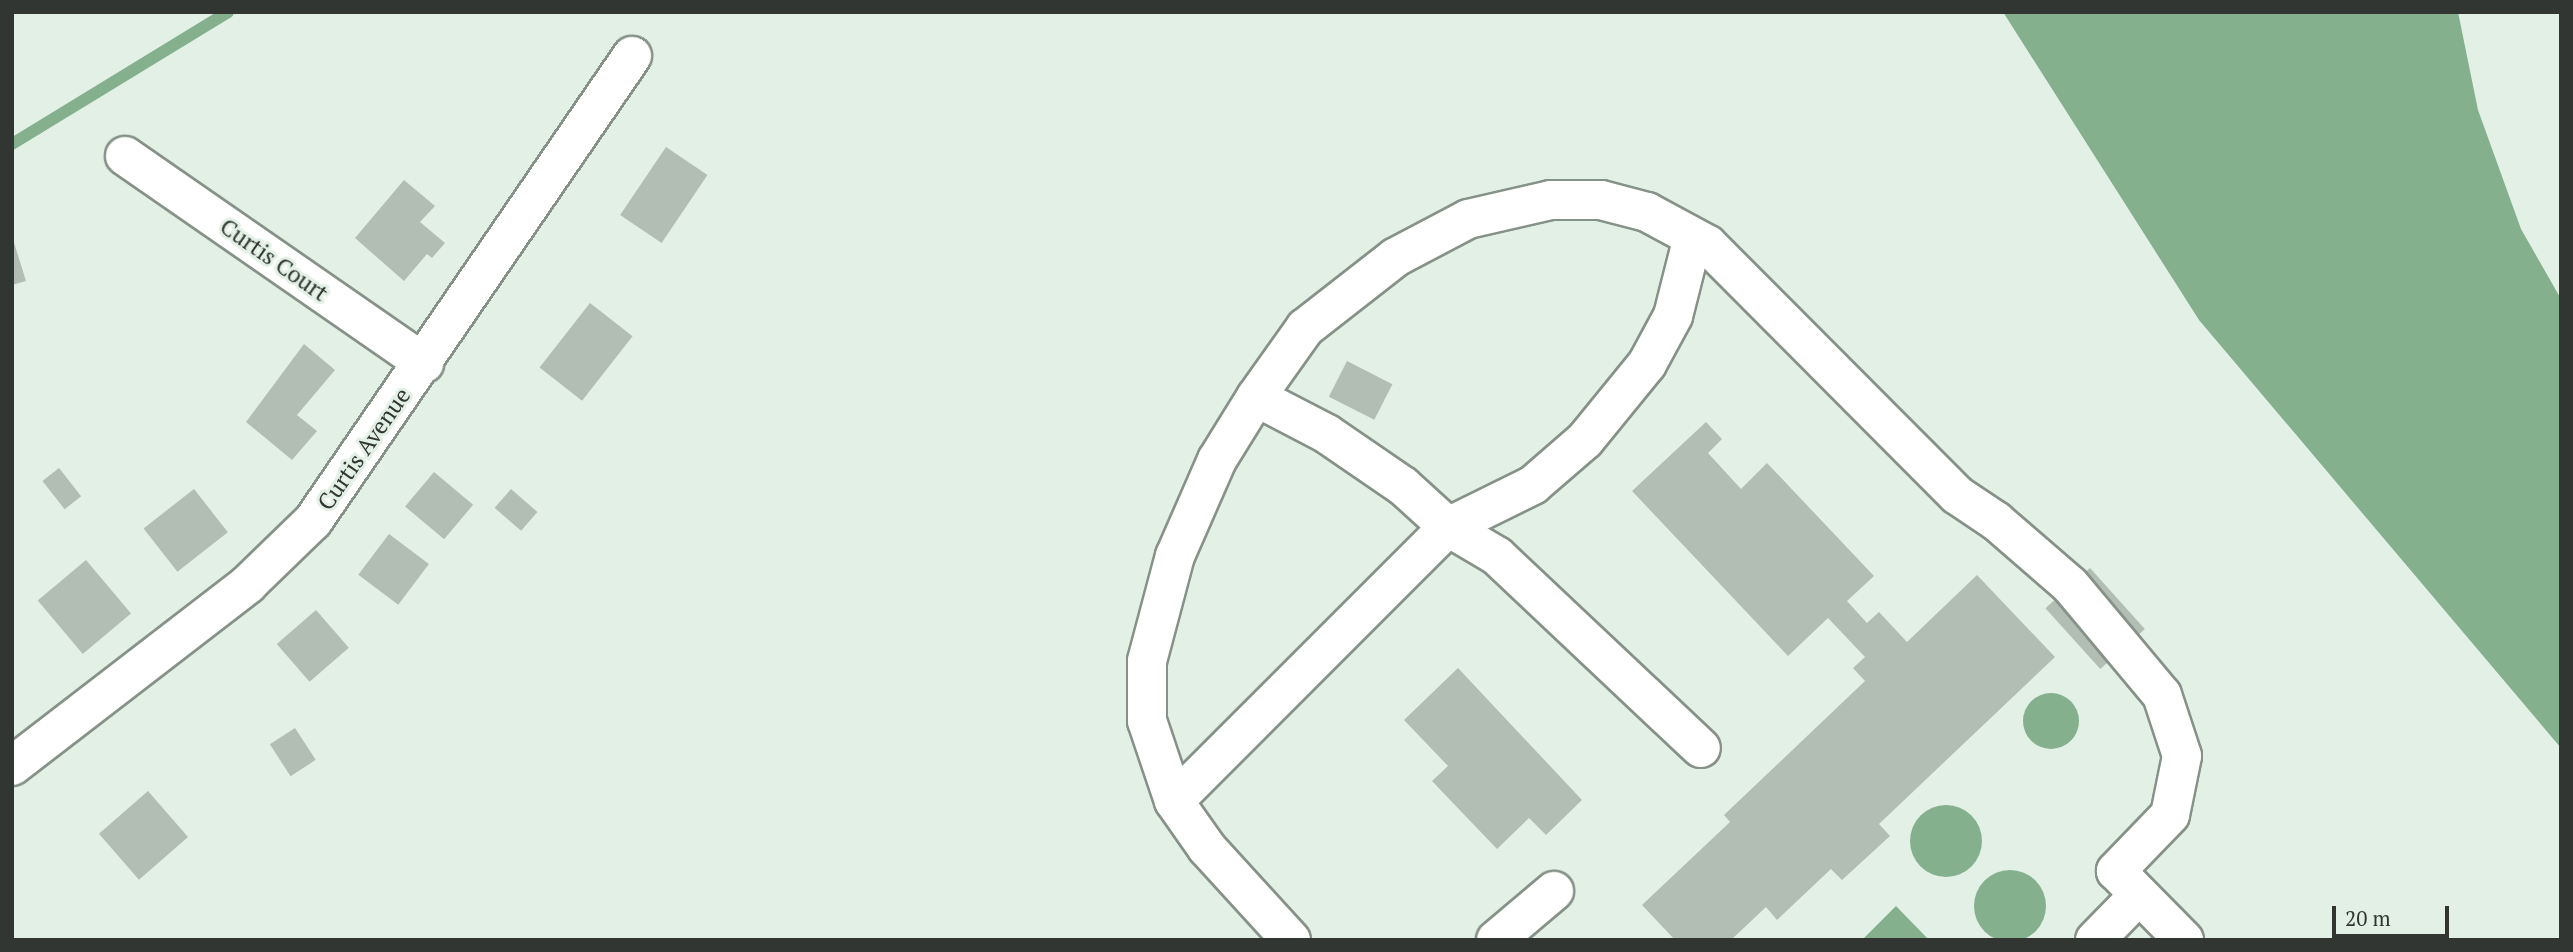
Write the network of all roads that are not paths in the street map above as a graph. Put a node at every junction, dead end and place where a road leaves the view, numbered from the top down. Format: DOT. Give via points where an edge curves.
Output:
graph roads {
  1 [pos="632,56"];
  2 [pos="125,156"];
  3 [pos="1693,237"];
  4 [pos="424,363"];
  5 [pos="1256,397"];
  6 [pos="1448,527"];
  7 [pos="1701,748"];
  8 [pos="12,766"];
  9 [pos="1174,801"];
  10 [pos="1554,891"];
  11 [pos="2139,895"];
  12 [pos="1291,940"];
  13 [pos="1496,940"];
  14 [pos="2095,940"];
  15 [pos="2184,940"];
  1 -- 4 [label="street, Curtis Avenue"];
  2 -- 4 [label="street, Curtis Court"];
  3 -- 5 [label="street" via="1647,212 1601,200 1551,200 1468,219 1396,257 1306,328"];
  3 -- 6 [label="street" via="1674,316 1647,364 1585,440 1533,485"];
  3 -- 11 [label="street" via="1707,245 1957,495 1996,521 2070,585 2162,695 2182,755 2169,815 2116,871"];
  4 -- 8 [label="street, Curtis Avenue" via="313,521 248,584"];
  5 -- 6 [label="street" via="1326,433 1403,486"];
  5 -- 9 [label="street" via="1217,460 1175,556 1147,661 1147,721"];
  6 -- 7 [label="street" via="1497,556"];
  6 -- 9 [label="street"];
  9 -- 12 [label="street" via="1207,848"];
  10 -- 13 [label="street"];
  11 -- 14 [label="street"];
  11 -- 15 [label="street"];
}
